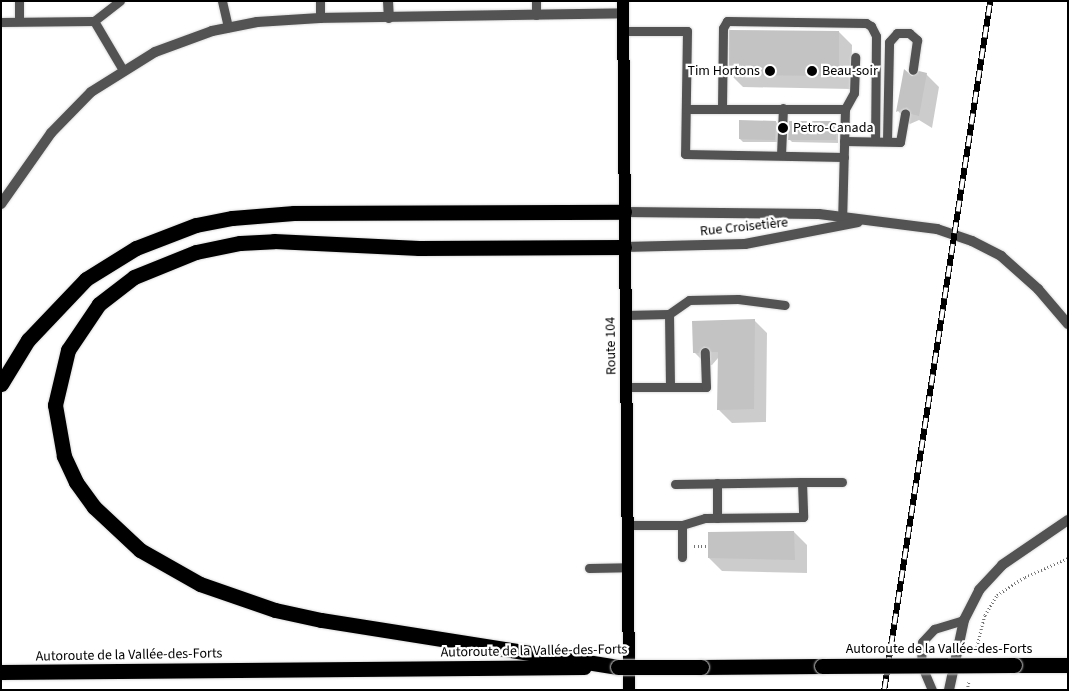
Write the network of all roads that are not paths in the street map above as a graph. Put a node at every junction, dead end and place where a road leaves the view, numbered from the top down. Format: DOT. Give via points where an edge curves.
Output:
graph roads {
  1 [pos="19,1"];
  2 [pos="120,1"];
  3 [pos="222,1"];
  4 [pos="320,1"];
  5 [pos="388,1"];
  6 [pos="536,1"];
  7 [pos="623,7"];
  8 [pos="536,15"];
  9 [pos="320,18"];
  10 [pos="389,18"];
  11 [pos="94,21"];
  12 [pos="1,22"];
  13 [pos="19,22"];
  14 [pos="228,27"];
  15 [pos="623,31"];
  16 [pos="855,57"];
  17 [pos="123,70"];
  18 [pos="913,70"];
  19 [pos="783,108"];
  20 [pos="686,109"];
  21 [pos="722,109"];
  22 [pos="844,109"];
  23 [pos="905,113"];
  24 [pos="844,141"];
  25 [pos="875,141"];
  26 [pos="887,141"];
  27 [pos="781,155"];
  28 [pos="844,157"];
  29 [pos="1,204"];
  30 [pos="624,212"];
  31 [pos="842,222"];
  32 [pos="624,247"];
  33 [pos="785,305"];
  34 [pos="669,314"];
  35 [pos="625,315"];
  36 [pos="1068,324"];
  37 [pos="705,352"];
  38 [pos="1,384"];
  39 [pos="626,387"];
  40 [pos="670,387"];
  41 [pos="802,482"];
  42 [pos="842,482"];
  43 [pos="717,483"];
  44 [pos="675,484"];
  45 [pos="718,518"];
  46 [pos="1068,520"];
  47 [pos="682,524"];
  48 [pos="628,525"];
  49 [pos="682,557"];
  50 [pos="628,567"];
  51 [pos="590,568"];
  52 [pos="964,620"];
  53 [pos="564,663"];
  54 [pos="1068,665"];
  55 [pos="1,672"];
  56 [pos="629,690"];
  57 [pos="932,690"];
  58 [pos="949,690"];
  1 -- 13 [label="lane"];
  2 -- 11 [label="lane"];
  3 -- 14 [label="lane"];
  4 -- 9 [label="lane"];
  5 -- 10 [label="street"];
  6 -- 8 [label="lane"];
  7 -- 8 [label="street"];
  7 -- 15 [label="main road, Route 104"];
  8 -- 10 [label="street"];
  9 -- 10 [label="street"];
  9 -- 14 [label="street"];
  11 -- 13 [label="lane"];
  11 -- 17 [label="lane"];
  12 -- 13 [label="lane"];
  14 -- 17 [label="street" via="173,45"];
  15 -- 20 [label="lane" via="687,31"];
  15 -- 30 [label="main road, Route 104"];
  16 -- 22 [label="lane" via="854,93"];
  17 -- 29 [label="street" via="64,118 28,162"];
  18 -- 26 [label="lane" via="917,40 909,33 897,33 889,46"];
  19 -- 21 [label="lane"];
  19 -- 22 [label="lane"];
  19 -- 27 [label="lane"];
  20 -- 21 [label="lane"];
  20 -- 27 [label="lane" via="685,154"];
  21 -- 25 [label="lane" via="723,28 727,21 866,23 872,26 876,36"];
  22 -- 24 [label="lane"];
  23 -- 26 [label="lane" via="900,142"];
  24 -- 25 [label="lane"];
  24 -- 28 [label="lane"];
  25 -- 26 [label="lane"];
  27 -- 28 [label="lane"];
  28 -- 31 [label="lane"];
  30 -- 31 [label="street, Rue Croisetière" via="790,213"];
  30 -- 32 [label="main road, Route 104"];
  30 -- 38 [label="highway" via="294,213 232,218 196,226 136,248 86,279 28,340"];
  31 -- 32 [label="street, Rue Croisetière" via="745,244"];
  31 -- 36 [label="street, Rue Croisetière" via="866,220 928,227 988,248 1027,278"];
  32 -- 35 [label="main road, Route 104"];
  32 -- 53 [label="highway" via="419,248 274,241 211,248 147,270 98,304 80,327 68,350 56,390 59,437 76,482 115,529 168,568 218,591 275,610"];
  33 -- 34 [label="lane" via="738,299 689,300"];
  34 -- 35 [label="lane"];
  34 -- 40 [label="lane"];
  35 -- 39 [label="main road, Route 104"];
  37 -- 40 [label="lane" via="706,387"];
  39 -- 40 [label="lane"];
  39 -- 48 [label="main road, Route 104"];
  41 -- 42 [label="lane"];
  41 -- 43 [label="lane"];
  41 -- 45 [label="lane" via="803,517"];
  43 -- 44 [label="lane"];
  43 -- 45 [label="lane"];
  45 -- 47 [label="lane"];
  46 -- 52 [label="street" via="994,573 979,590"];
  47 -- 48 [label="lane"];
  47 -- 49 [label="lane"];
  48 -- 50 [label="main road, Route 104"];
  50 -- 51 [label="lane"];
  50 -- 56 [label="main road, Route 104"];
  52 -- 57 [label="lane" via="934,629 922,642 921,664"];
  52 -- 58 [label="street"];
  53 -- 54 [label="highway, Autoroute de la Vallée-des-Forts, bridge" via="618,667"];
  53 -- 55 [label="highway, Autoroute de la Vallée-des-Forts"];
}
